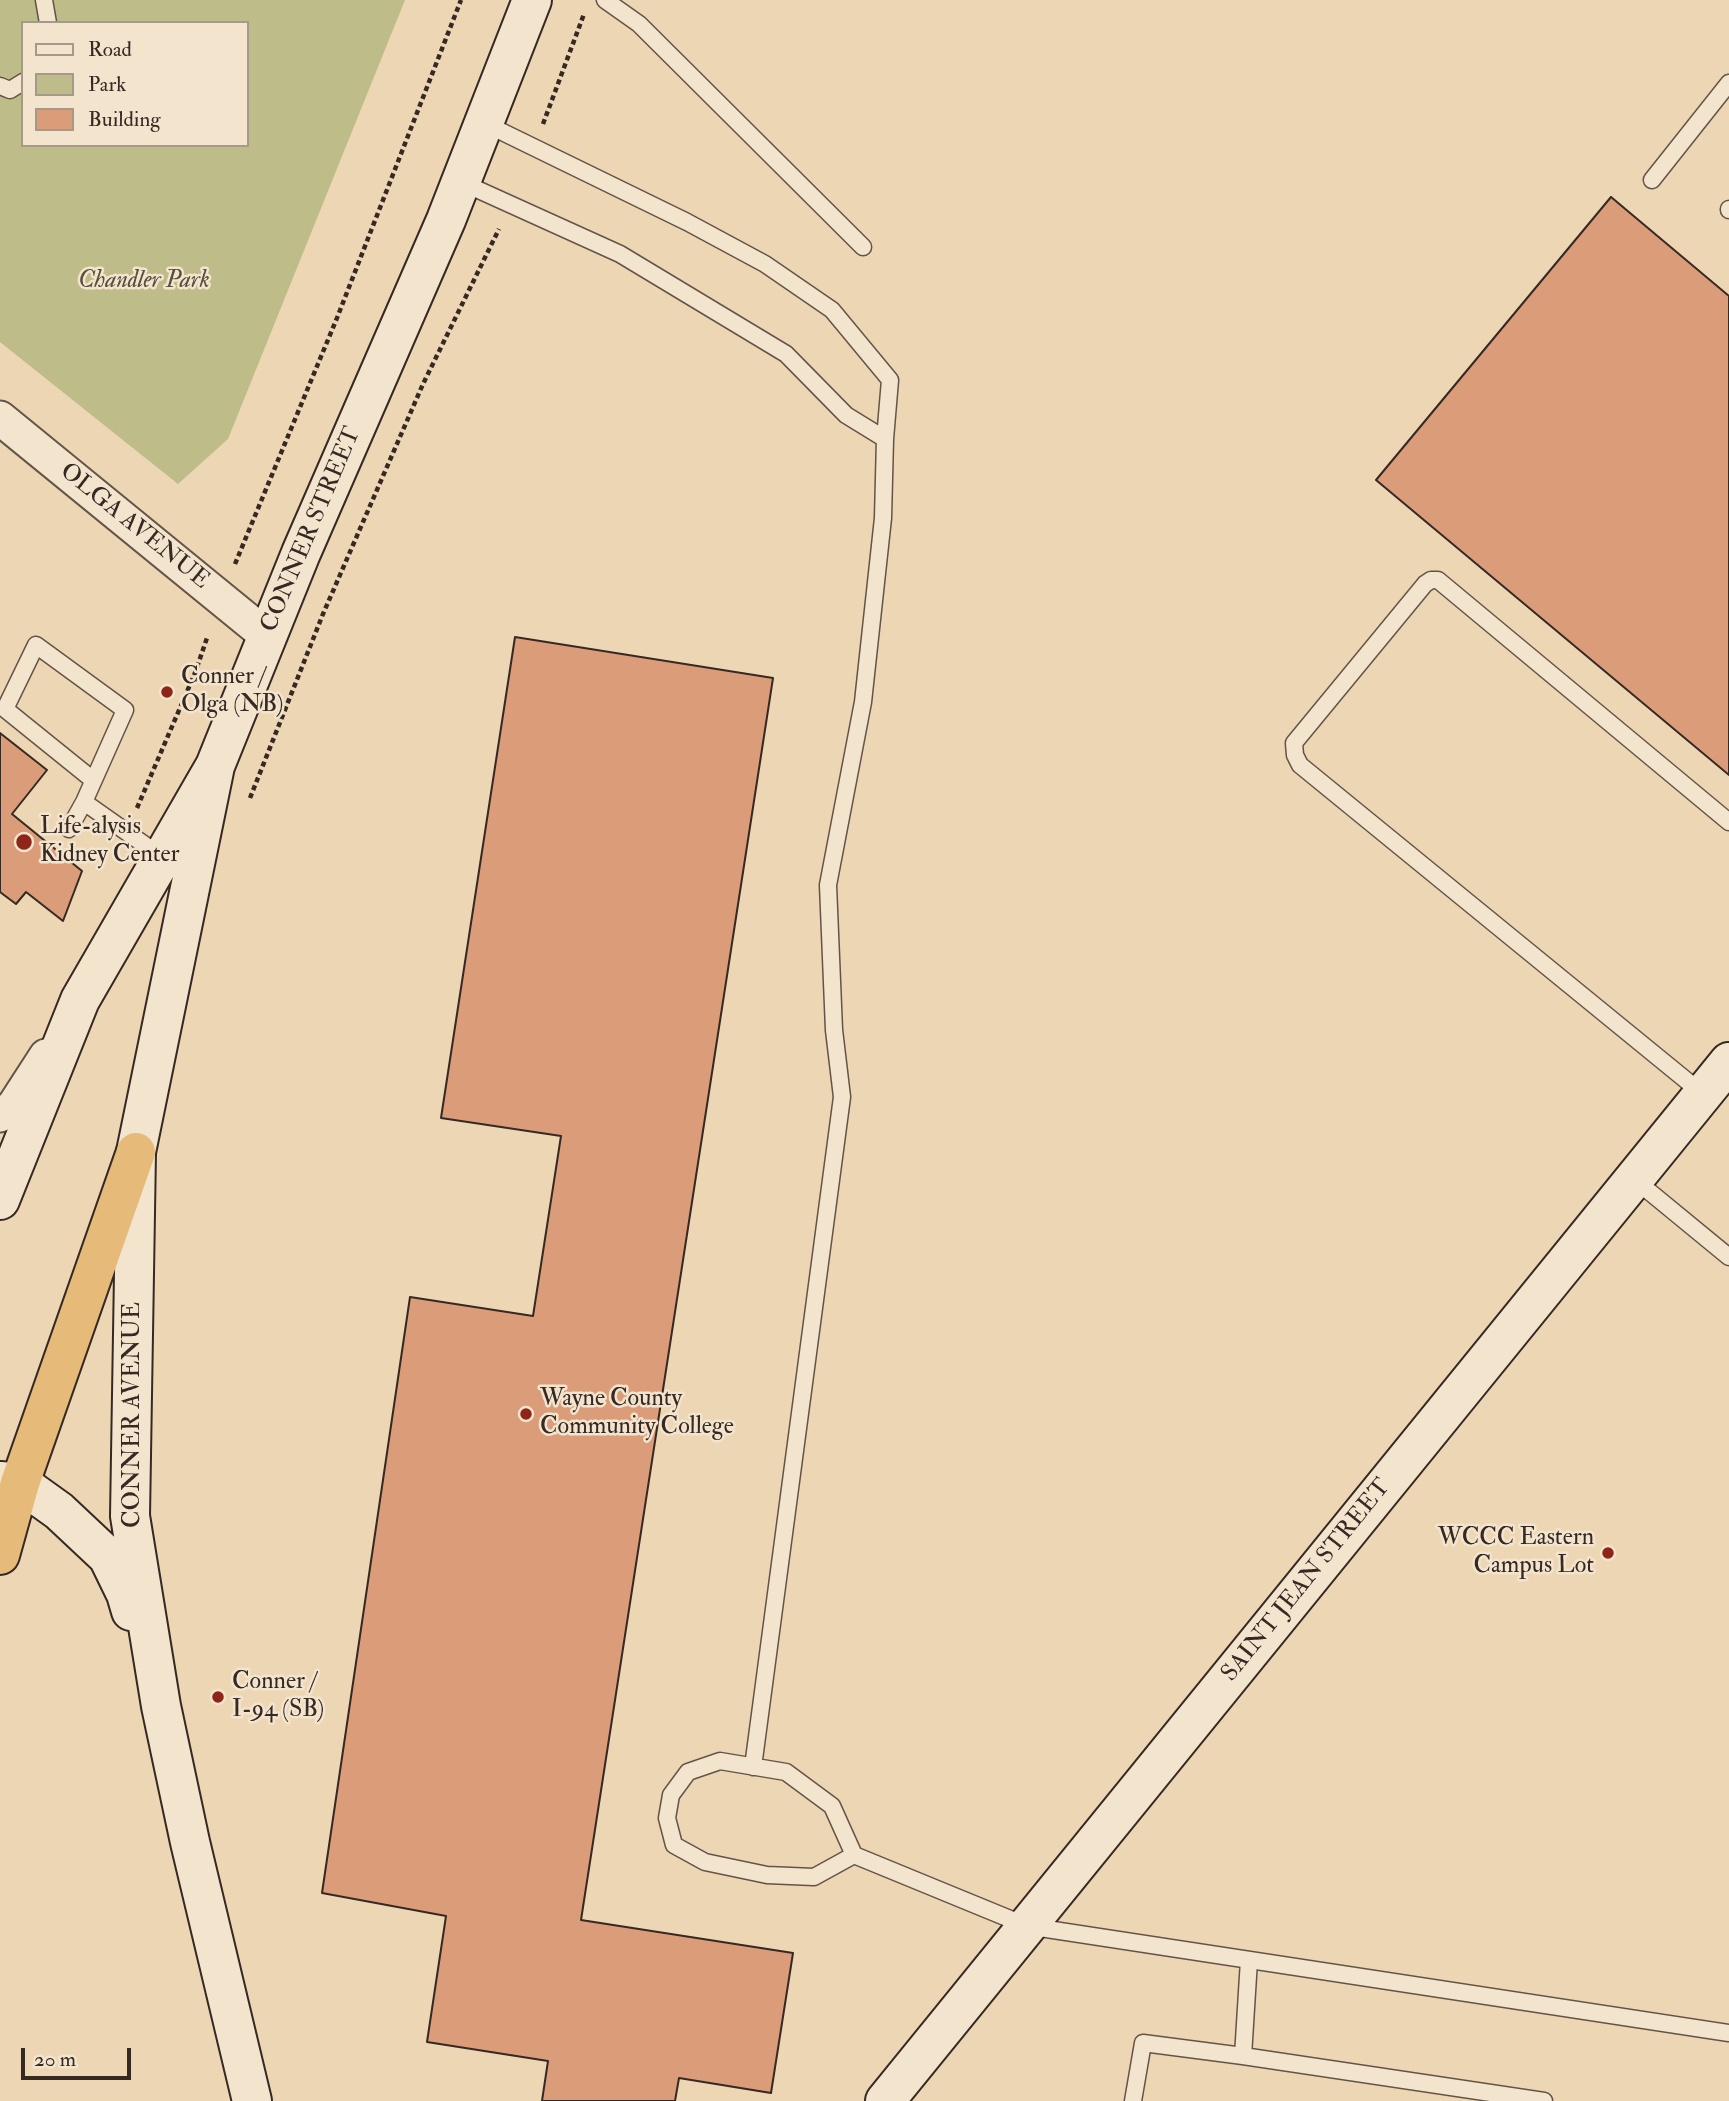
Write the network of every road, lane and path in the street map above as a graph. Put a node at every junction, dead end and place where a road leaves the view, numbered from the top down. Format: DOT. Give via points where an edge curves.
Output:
graph roads {
  1 [pos="44,0"];
  2 [pos="532,0"];
  3 [pos="605,0"];
  4 [pos="584,12"];
  5 [pos="48,21"];
  6 [pos="21,83"];
  7 [pos="1729,83"];
  8 [pos="0,86"];
  9 [pos="484,123"];
  10 [pos="534,147"];
  11 [pos="1652,180"];
  12 [pos="461,182"];
  13 [pos="511,205"];
  14 [pos="863,247"];
  15 [pos="0,418"];
  16 [pos="885,439"];
  17 [pos="267,636"];
  18 [pos="215,766"];
  19 [pos="93,780"];
  20 [pos="84,803"];
  21 [pos="248,803"];
  22 [pos="1729,822"];
  23 [pos="69,829"];
  24 [pos="163,857"];
  25 [pos="80,1000"];
  26 [pos="1729,1062"];
  27 [pos="1703,1094"];
  28 [pos="0,1115"];
  29 [pos="136,1152"];
  30 [pos="1634,1179"];
  31 [pos="0,1200"];
  32 [pos="1729,1257"];
  33 [pos="10,1482"];
  34 [pos="0,1555"];
  35 [pos="161,1706"];
  36 [pos="753,1767"];
  37 [pos="854,1855"];
  38 [pos="1027,1926"];
  39 [pos="1249,1960"];
  40 [pos="1729,2033"];
  41 [pos="1243,2056"];
  42 [pos="252,2101"];
  43 [pos="885,2101"];
  44 [pos="1133,2101"];
  45 [pos="1544,2101"];
  1 -- 5 [label="lane"];
  2 -- 9 [label="main road, CONNER STREET"];
  3 -- 14 [label="lane" via="639,24"];
  4 -- 10 [label="path"];
  6 -- 8 [label="lane" via="10,90"];
  7 -- 11 [label="lane"];
  9 -- 10 [label="lane"];
  9 -- 12 [label="main road, CONNER STREET"];
  10 -- 16 [label="lane" via="765,264 832,310 890,380"];
  12 -- 13 [label="lane"];
  12 -- 17 [label="main road, CONNER STREET"];
  13 -- 16 [label="lane" via="620,254 786,354 846,415"];
  13 -- 21 [label="path" via="423,384 323,614"];
  15 -- 17 [label="street, OLGA AVENUE"];
  16 -- 36 [label="lane" via="883,518 863,702 828,885 834,1030 842,1097"];
  17 -- 18 [label="main road, CONNER STREET"];
  18 -- 24 [label="main road, CONNER STREET"];
  18 -- 29 [label="main road, CONNER AVENUE"];
  19 -- 19 [label="lane" via="125,710 36,645 5,709"];
  19 -- 20 [label="lane"];
  20 -- 23 [label="lane"];
  20 -- 24 [label="lane"];
  22 -- 27 [label="lane" via="1438,580 1425,584 1294,743 1300,765"];
  24 -- 25 [label="main road, CONNER STREET"];
  25 -- 28 [label="street" via="13,1107"];
  25 -- 31 [label="main road, CONNER STREET"];
  26 -- 27 [label="main road, SAINT JEAN STREET"];
  27 -- 30 [label="main road, SAINT JEAN STREET"];
  29 -- 33 [label="highway"];
  29 -- 35 [label="main road, CONNER AVENUE" via="130,1516"];
  30 -- 32 [label="lane"];
  30 -- 38 [label="main road, SAINT JEAN STREET"];
  33 -- 34 [label="highway"];
  33 -- 35 [label="main road" via="59,1511 108,1557 126,1594"];
  35 -- 42 [label="main road, CONNER AVENUE"];
  36 -- 37 [label="lane" via="786,1772 832,1806"];
  36 -- 37 [label="lane" via="720,1761 688,1772 671,1795 667,1818 674,1844 705,1862 767,1875 814,1877"];
  37 -- 38 [label="lane"];
  38 -- 39 [label="lane"];
  38 -- 43 [label="main road, SAINT JEAN STREET"];
  39 -- 40 [label="lane"];
  39 -- 41 [label="lane"];
  41 -- 44 [label="lane" via="1143,2043"];
  41 -- 45 [label="lane"];
}
